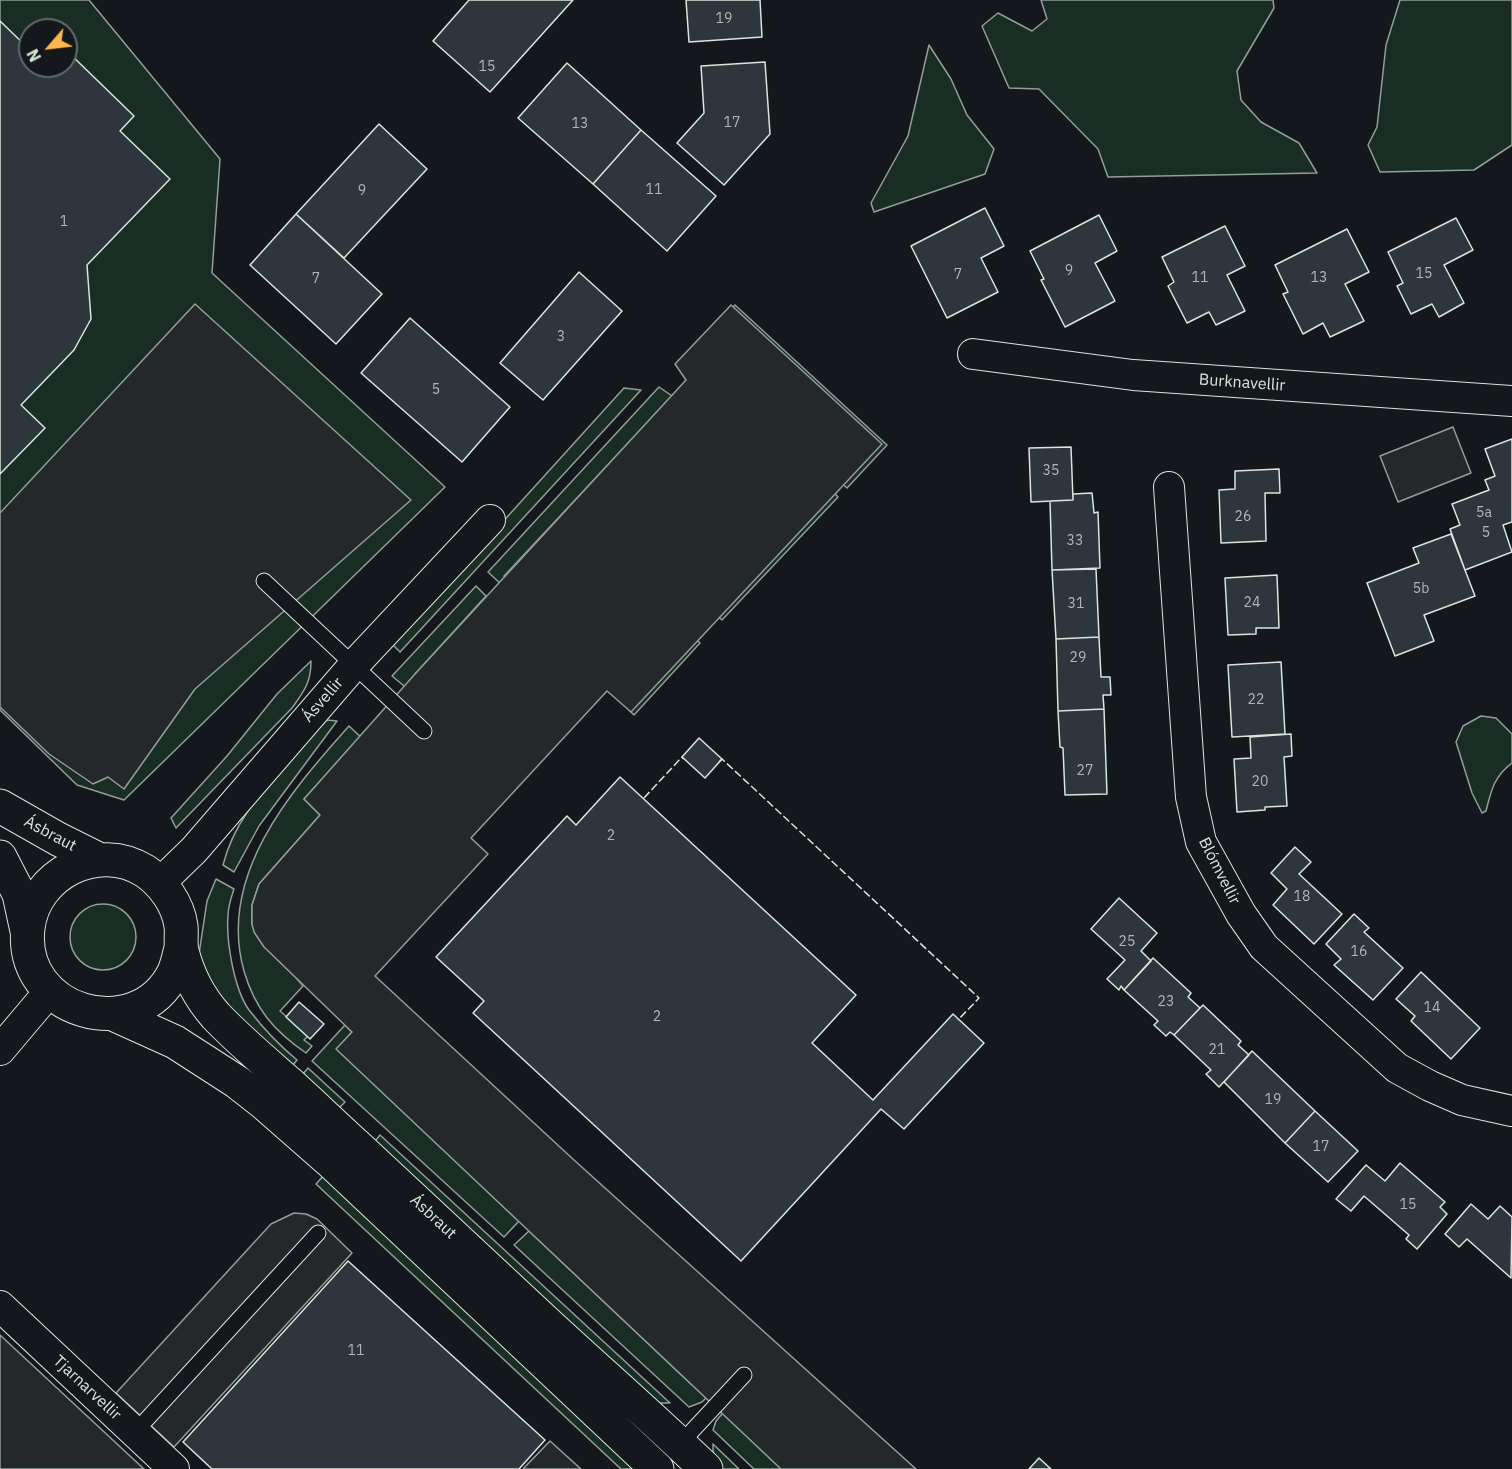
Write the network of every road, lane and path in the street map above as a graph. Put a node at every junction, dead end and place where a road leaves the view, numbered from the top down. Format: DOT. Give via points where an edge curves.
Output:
graph roads {
  1 [pos="974,354"];
  2 [pos="1512,401"];
  3 [pos="1169,487"];
  4 [pos="490,520"];
  5 [pos="264,581"];
  6 [pos="354,665"];
  7 [pos="424,731"];
  8 [pos="0,806"];
  9 [pos="0,857"];
  10 [pos="100,860"];
  11 [pos="160,883"];
  12 [pos="27,930"];
  13 [pos="181,948"];
  14 [pos="49,992"];
  15 [pos="113,1014"];
  16 [pos="0,1050"];
  17 [pos="1512,1111"];
  18 [pos="318,1233"];
  19 [pos="0,1306"];
  20 [pos="744,1375"];
  21 [pos="135,1432"];
  22 [pos="680,1444"];
  23 [pos="174,1469"];
  24 [pos="657,1469"];
  25 [pos="706,1469"];
  1 -- 2 [label="street, Burknavellir" via="1133,375"];
  3 -- 17 [label="street, Blómvellir" via="1191,797 1201,842 1264,947 1397,1068 1462,1100"];
  4 -- 6 [label="street, Ásvellir"];
  5 -- 6 [label="lane"];
  6 -- 7 [label="lane"];
  6 -- 11 [label="street, Ásvellir" via="194,850"];
  8 -- 10 [label="street, Ásbraut"];
  9 -- 12 [label="street" via="19,894"];
  10 -- 11 [label="street" via="122,862 143,870"];
  10 -- 12 [label="street" via="73,866 51,881 35,904"];
  11 -- 13 [label="street" via="174,902 181,925"];
  12 -- 14 [label="street" via="36,974"];
  13 -- 15 [label="street" via="174,972 158,993 137,1007"];
  13 -- 22 [label="street, Ásbraut" via="204,1002 235,1036"];
  14 -- 15 [label="street" via="90,1013"];
  14 -- 16 [label="street"];
  15 -- 24 [label="street, Ásbraut" via="175,1042 265,1104"];
  18 -- 21 [label="lane"];
  19 -- 21 [label="street, Tjarnarvellir"];
  20 -- 22 [label="lane"];
  21 -- 23 [label="street, Tjarnarvellir"];
  22 -- 25 [label="street, Ásbraut"];
}
